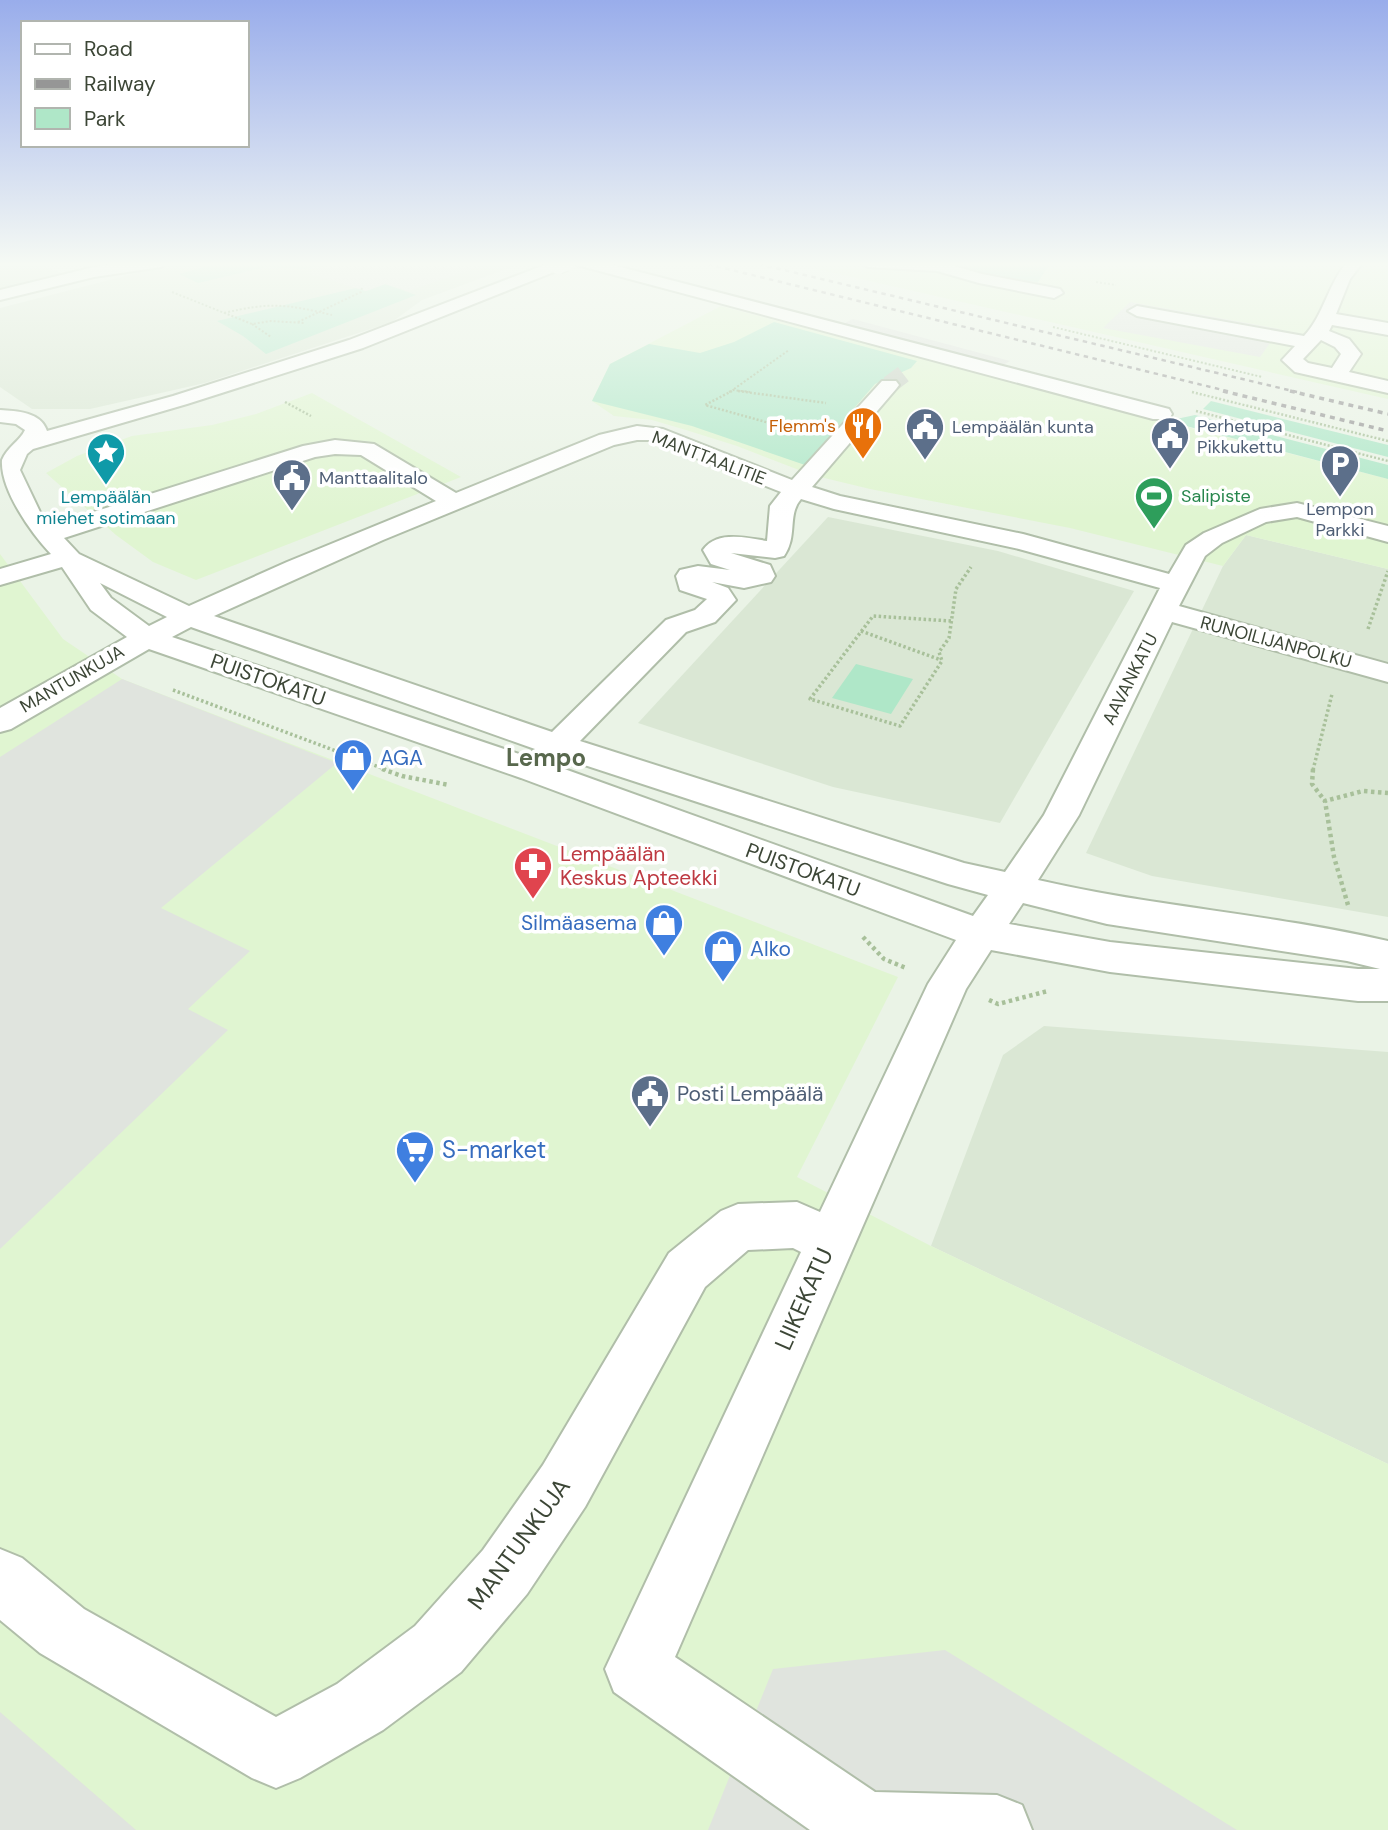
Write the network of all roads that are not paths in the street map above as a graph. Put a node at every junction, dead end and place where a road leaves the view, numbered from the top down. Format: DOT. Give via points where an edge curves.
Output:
graph roads {
  1 [pos="345,347"];
  2 [pos="905,347"];
  3 [pos="1303,347"];
  4 [pos="1348,347"];
  5 [pos="1337,375"];
  6 [pos="889,385"];
  7 [pos="224,386"];
  8 [pos="1388,387"];
  9 [pos="1161,414"];
  10 [pos="11,417"];
  11 [pos="16,451"];
  12 [pos="797,491"];
  13 [pos="0,502"];
  14 [pos="455,502"];
  15 [pos="29,515"];
  16 [pos="1259,516"];
  17 [pos="1388,534"];
  18 [pos="58,546"];
  19 [pos="1388,552"];
  20 [pos="0,577"];
  21 [pos="1170,598"];
  22 [pos="187,616"];
  23 [pos="146,638"];
  24 [pos="1388,673"];
  25 [pos="0,722"];
  26 [pos="546,758"];
  27 [pos="1013,888"];
  28 [pos="979,933"];
  29 [pos="1388,956"];
  30 [pos="1388,985"];
  31 [pos="830,1242"];
  32 [pos="0,1580"];
  33 [pos="864,1829"];
  34 [pos="997,1830"];
  1 -- 7 [label="street"];
  2 -- 9 [label="street"];
  3 -- 5 [label="street" via="1292,360 1294,365"];
  4 -- 5 [label="street" via="1351,354"];
  5 -- 8 [label="street"];
  6 -- 12 [label="street"];
  7 -- 10 [label="street" via="90,414"];
  7 -- 11 [label="street"];
  10 -- 11 [label="street" via="36,428 36,435"];
  11 -- 15 [label="street, PUISTOKATU" via="8,470"];
  12 -- 14 [label="street, MANTTAALITIE" via="655,434 637,433 607,440"];
  12 -- 21 [label="street, MANTTAALITIE" via="848,506 994,535"];
  12 -- 26 [label="street" via="782,506 775,550 731,544 716,550 720,558 754,567 762,576 748,580 710,572 690,576 690,584 718,594 722,600 705,616 676,626"];
  13 -- 15 [label="street, PUISTOKATU"];
  14 -- 18 [label="street" via="366,449 335,447 311,451"];
  14 -- 22 [label="street, MANTTAALITIE"];
  15 -- 18 [label="street, PUISTOKATU"];
  16 -- 17 [label="street, AAVANKATU" via="1297,510"];
  16 -- 19 [label="street"];
  16 -- 21 [label="street, AAVANKATU" via="1195,551"];
  18 -- 20 [label="street"];
  18 -- 22 [label="street, PUISTOKATU"];
  18 -- 23 [label="street, PUISTOKATU" via="101,604"];
  21 -- 24 [label="street, RUNOILIJANPOLKU"];
  21 -- 27 [label="street, AAVANKATU" via="1061,815"];
  22 -- 23 [label="street, MANTTAALITIE"];
  22 -- 26 [label="street, PUISTOKATU"];
  23 -- 25 [label="street, MANTUNKUJA" via="52,688"];
  23 -- 26 [label="street, PUISTOKATU"];
  26 -- 27 [label="street, PUISTOKATU"];
  26 -- 28 [label="street, PUISTOKATU"];
  27 -- 28 [label="street, AAVANKATU"];
  27 -- 29 [label="street, PUISTOKATU" via="1107,910"];
  28 -- 30 [label="street, PUISTOKATU" via="1110,957"];
  28 -- 31 [label="street, LIIKEKATU" via="948,984"];
  31 -- 32 [label="street, MANTUNKUJA" via="797,1224 738,1227 687,1270 564,1486 505,1572 438,1649 360,1707 275,1754 62,1631"];
  31 -- 33 [label="street, LIIKEKATU" via="637,1669"];
  33 -- 34 [label="street"];
}
